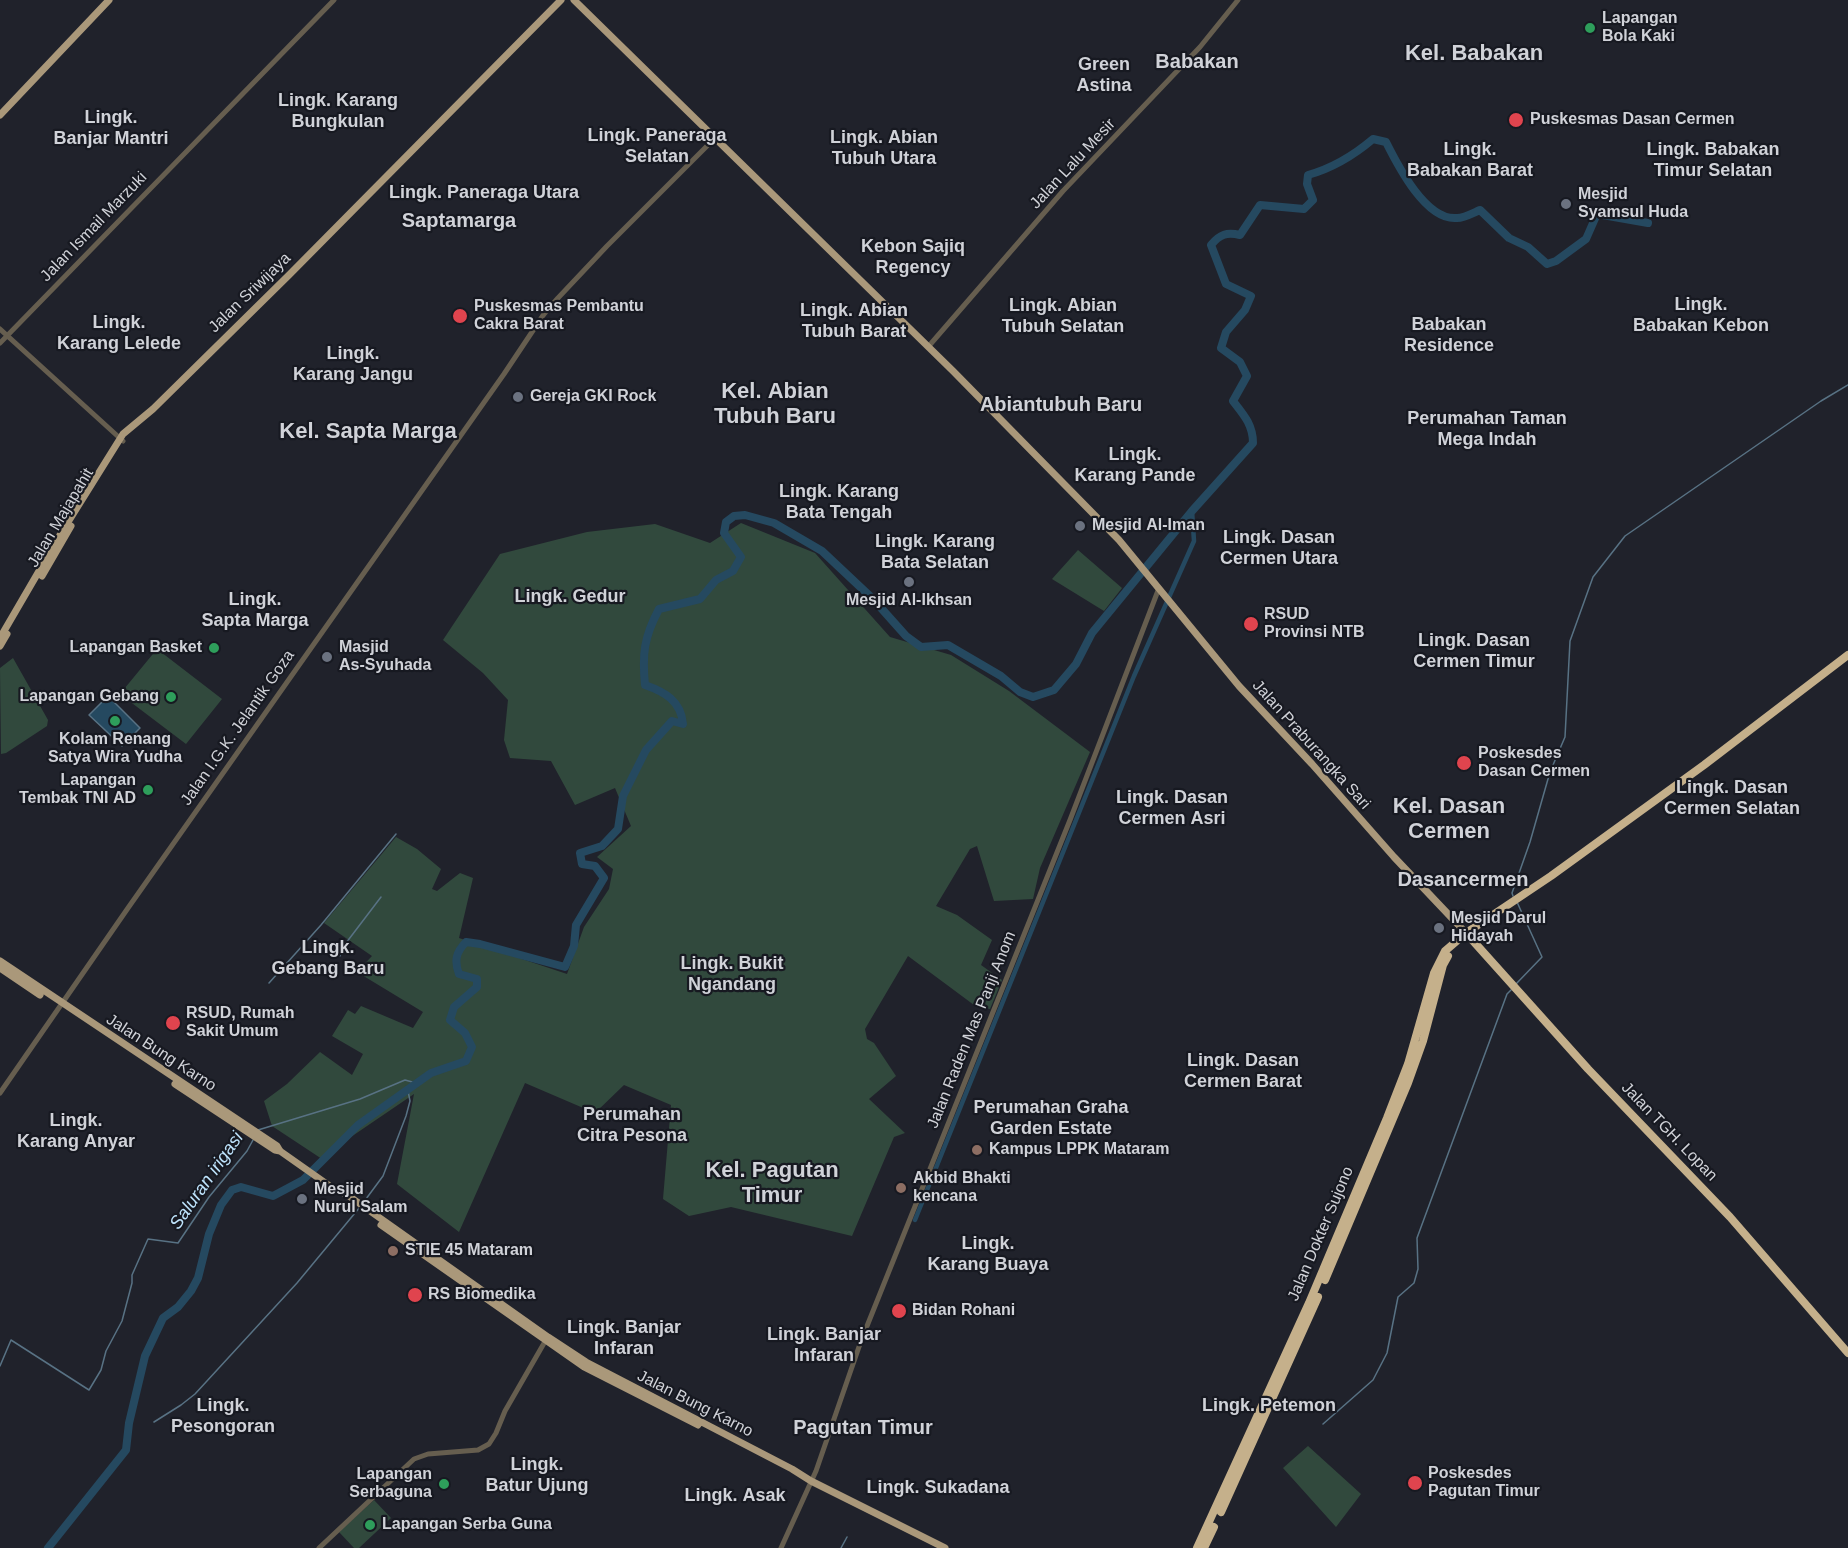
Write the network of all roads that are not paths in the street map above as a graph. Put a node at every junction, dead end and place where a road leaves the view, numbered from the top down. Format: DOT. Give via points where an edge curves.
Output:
graph roads {
  1 [pos="334,0"];
  2 [pos="561,0"];
  3 [pos="574,0"];
  4 [pos="1238,0"];
  5 [pos="107,2"];
  6 [pos="0,115"];
  7 [pos="715,138"];
  8 [pos="0,329"];
  9 [pos="8,336"];
  10 [pos="0,343"];
  11 [pos="928,347"];
  12 [pos="153,409"];
  13 [pos="122,440"];
  14 [pos="33,586"];
  15 [pos="1159,588"];
  16 [pos="0,638"];
  17 [pos="0,646"];
  18 [pos="1848,655"];
  19 [pos="1467,935"];
  20 [pos="0,961"];
  21 [pos="0,968"];
  22 [pos="60,1006"];
  23 [pos="0,1093"];
  24 [pos="546,1339"];
  25 [pos="1848,1353"];
  26 [pos="637,1391"];
  27 [pos="1265,1407"];
  28 [pos="797,1474"];
  29 [pos="811,1481"];
  30 [pos="319,1548"];
  31 [pos="781,1548"];
  32 [pos="945,1548"];
  33 [pos="1197,1548"];
  34 [pos="1204,1548"];
  1 -- 9 [label="street, Jalan Ismail Marzuki"];
  2 -- 12 [label="main road, Jalan Sriwijaya"];
  3 -- 7 [label="main road, Jalan Praburangka Sari"];
  4 -- 11 [label="street, Jalan Lalu Mesir" via="1200,47 1063,191"];
  5 -- 6 [label="main road"];
  7 -- 11 [label="main road, Jalan Praburangka Sari"];
  7 -- 22 [label="street, Jalan I.G.K. Jelantik Goza" via="544,314"];
  8 -- 9 [label="street"];
  9 -- 10 [label="street, Jalan Ismail Marzuki"];
  9 -- 13 [label="street"];
  11 -- 15 [label="main road, Jalan Praburangka Sari" via="1068,487"];
  12 -- 13 [label="main road, Jalan Majapahit"];
  13 -- 14 [label="main road, Jalan Majapahit"];
  14 -- 16 [label="main road"];
  14 -- 17 [label="main road, Jalan Majapahit"];
  15 -- 19 [label="main road, Jalan Praburangka Sari" via="1239,686"];
  15 -- 29 [label="street, Jalan Raden Mas Panji Anom" via="861,1341"];
  18 -- 19 [label="highway, Jalan Dokter Sujono" via="1704,765"];
  19 -- 25 [label="highway, Jalan TGH. Lopan" via="1730,1217"];
  19 -- 27 [label="highway, Jalan Dokter Sujono" via="1445,951 1437,965 1408,1064 1341,1235"];
  20 -- 22 [label="main road, Jalan Bung Karno"];
  21 -- 22 [label="main road"];
  22 -- 23 [label="street, Jalan I.G.K. Jelantik Goza"];
  22 -- 24 [label="main road, Jalan Bung Karno" via="277,1146"];
  24 -- 26 [label="main road" via="585,1367"];
  24 -- 30 [label="street" via="489,1444 478,1450 428,1454 414,1459"];
  26 -- 28 [label="main road, Jalan Bung Karno"];
  26 -- 28 [label="main road, Jalan Bung Karno"];
  27 -- 33 [label="highway, Jalan Dokter Sujono"];
  27 -- 34 [label="highway"];
  28 -- 29 [label="main road, Jalan Bung Karno"];
  29 -- 31 [label="street, Jalan Raden Mas Panji Anom"];
  29 -- 32 [label="main road, Jalan Bung Karno"];
}
